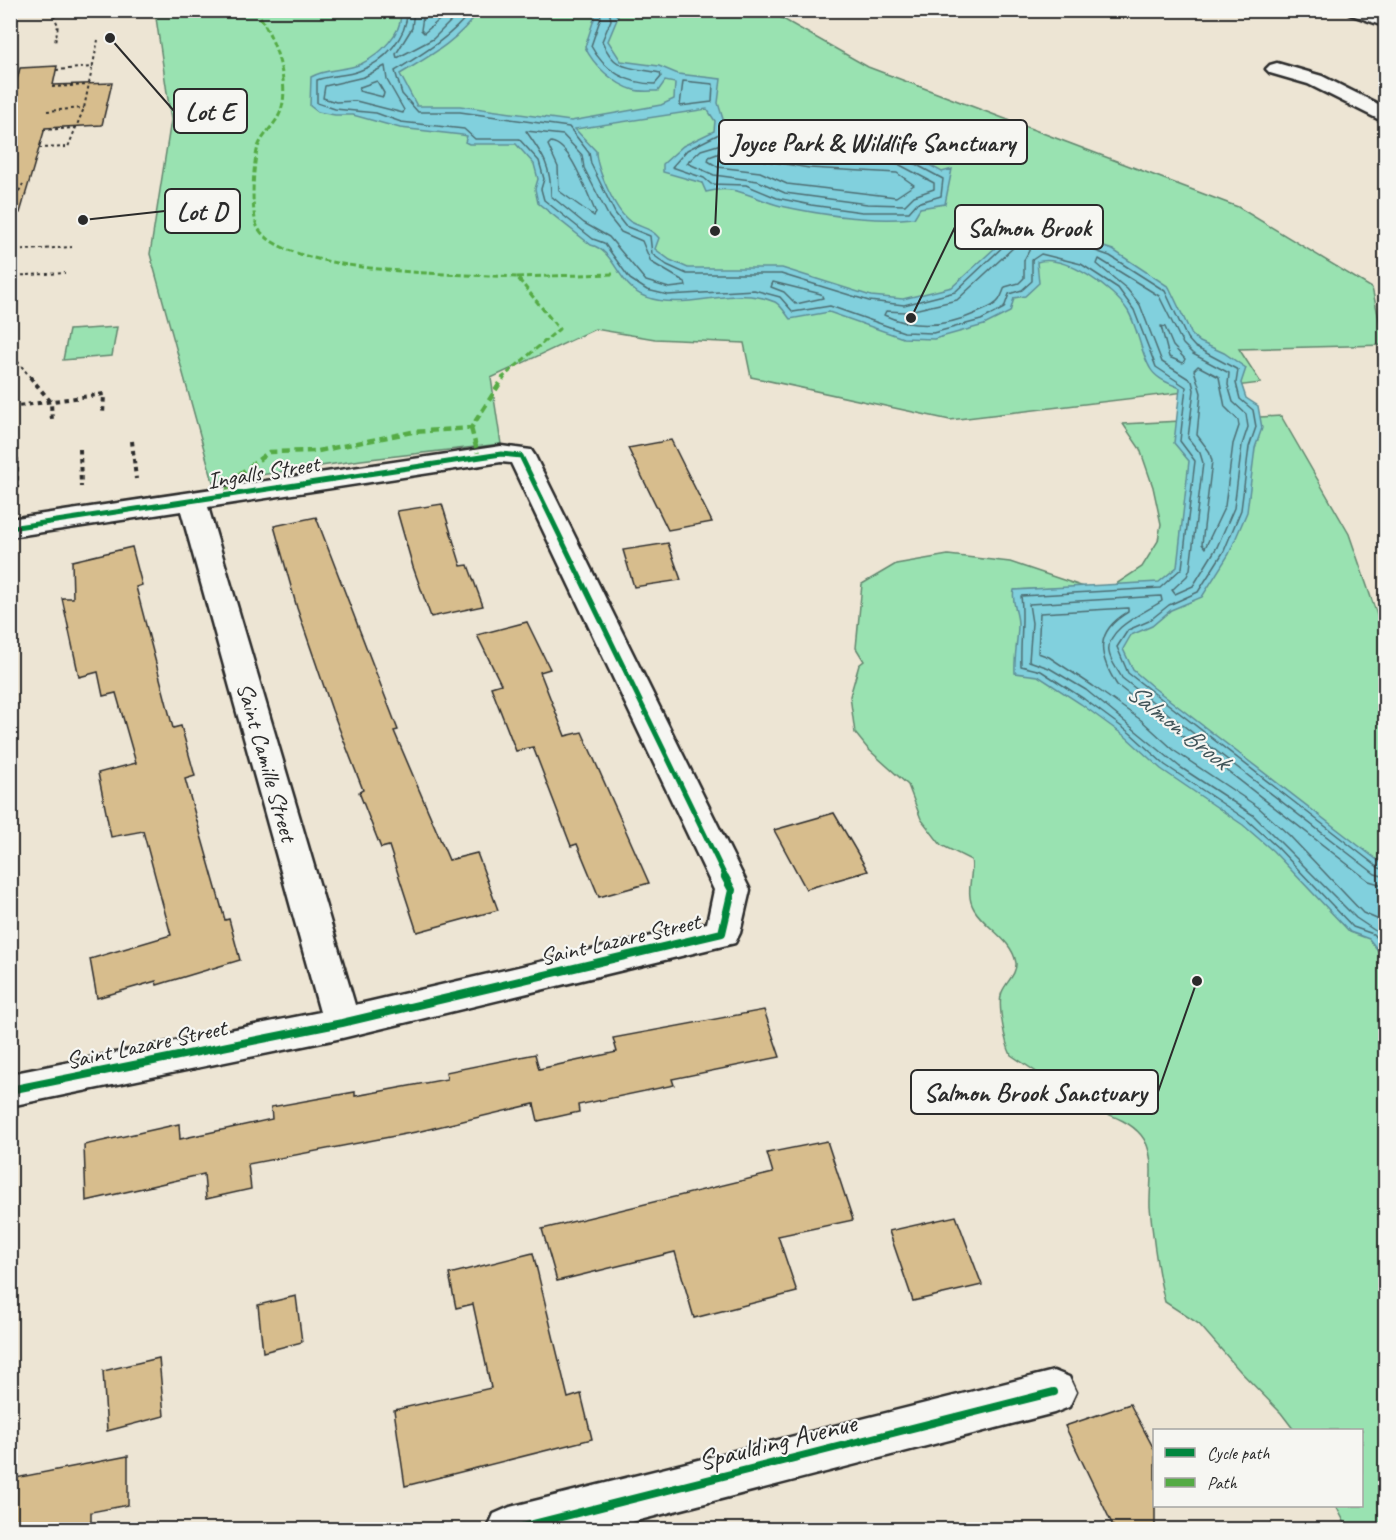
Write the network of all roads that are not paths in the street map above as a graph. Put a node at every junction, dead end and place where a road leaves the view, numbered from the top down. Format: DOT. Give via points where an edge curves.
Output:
graph roads {
  1 [pos="1356,10"];
  2 [pos="1386,21"];
  3 [pos="1277,69"];
  4 [pos="1386,117"];
  5 [pos="520,456"];
  6 [pos="192,501"];
  7 [pos="10,528"];
  8 [pos="342,1023"];
  9 [pos="10,1090"];
  10 [pos="1054,1392"];
  11 [pos="510,1530"];
  1 -- 2 [label="street"];
  3 -- 4 [label="street" via="1315,80"];
  5 -- 6 [label="street, Ingalls Street" via="501,454"];
  5 -- 8 [label="street, Saint Lazare Street" via="732,890 722,933"];
  6 -- 7 [label="street, Ingalls Street"];
  6 -- 8 [label="street, Saint Camille Street"];
  8 -- 9 [label="street, Saint Lazare Street"];
  10 -- 11 [label="street, Spaulding Avenue"];
}
